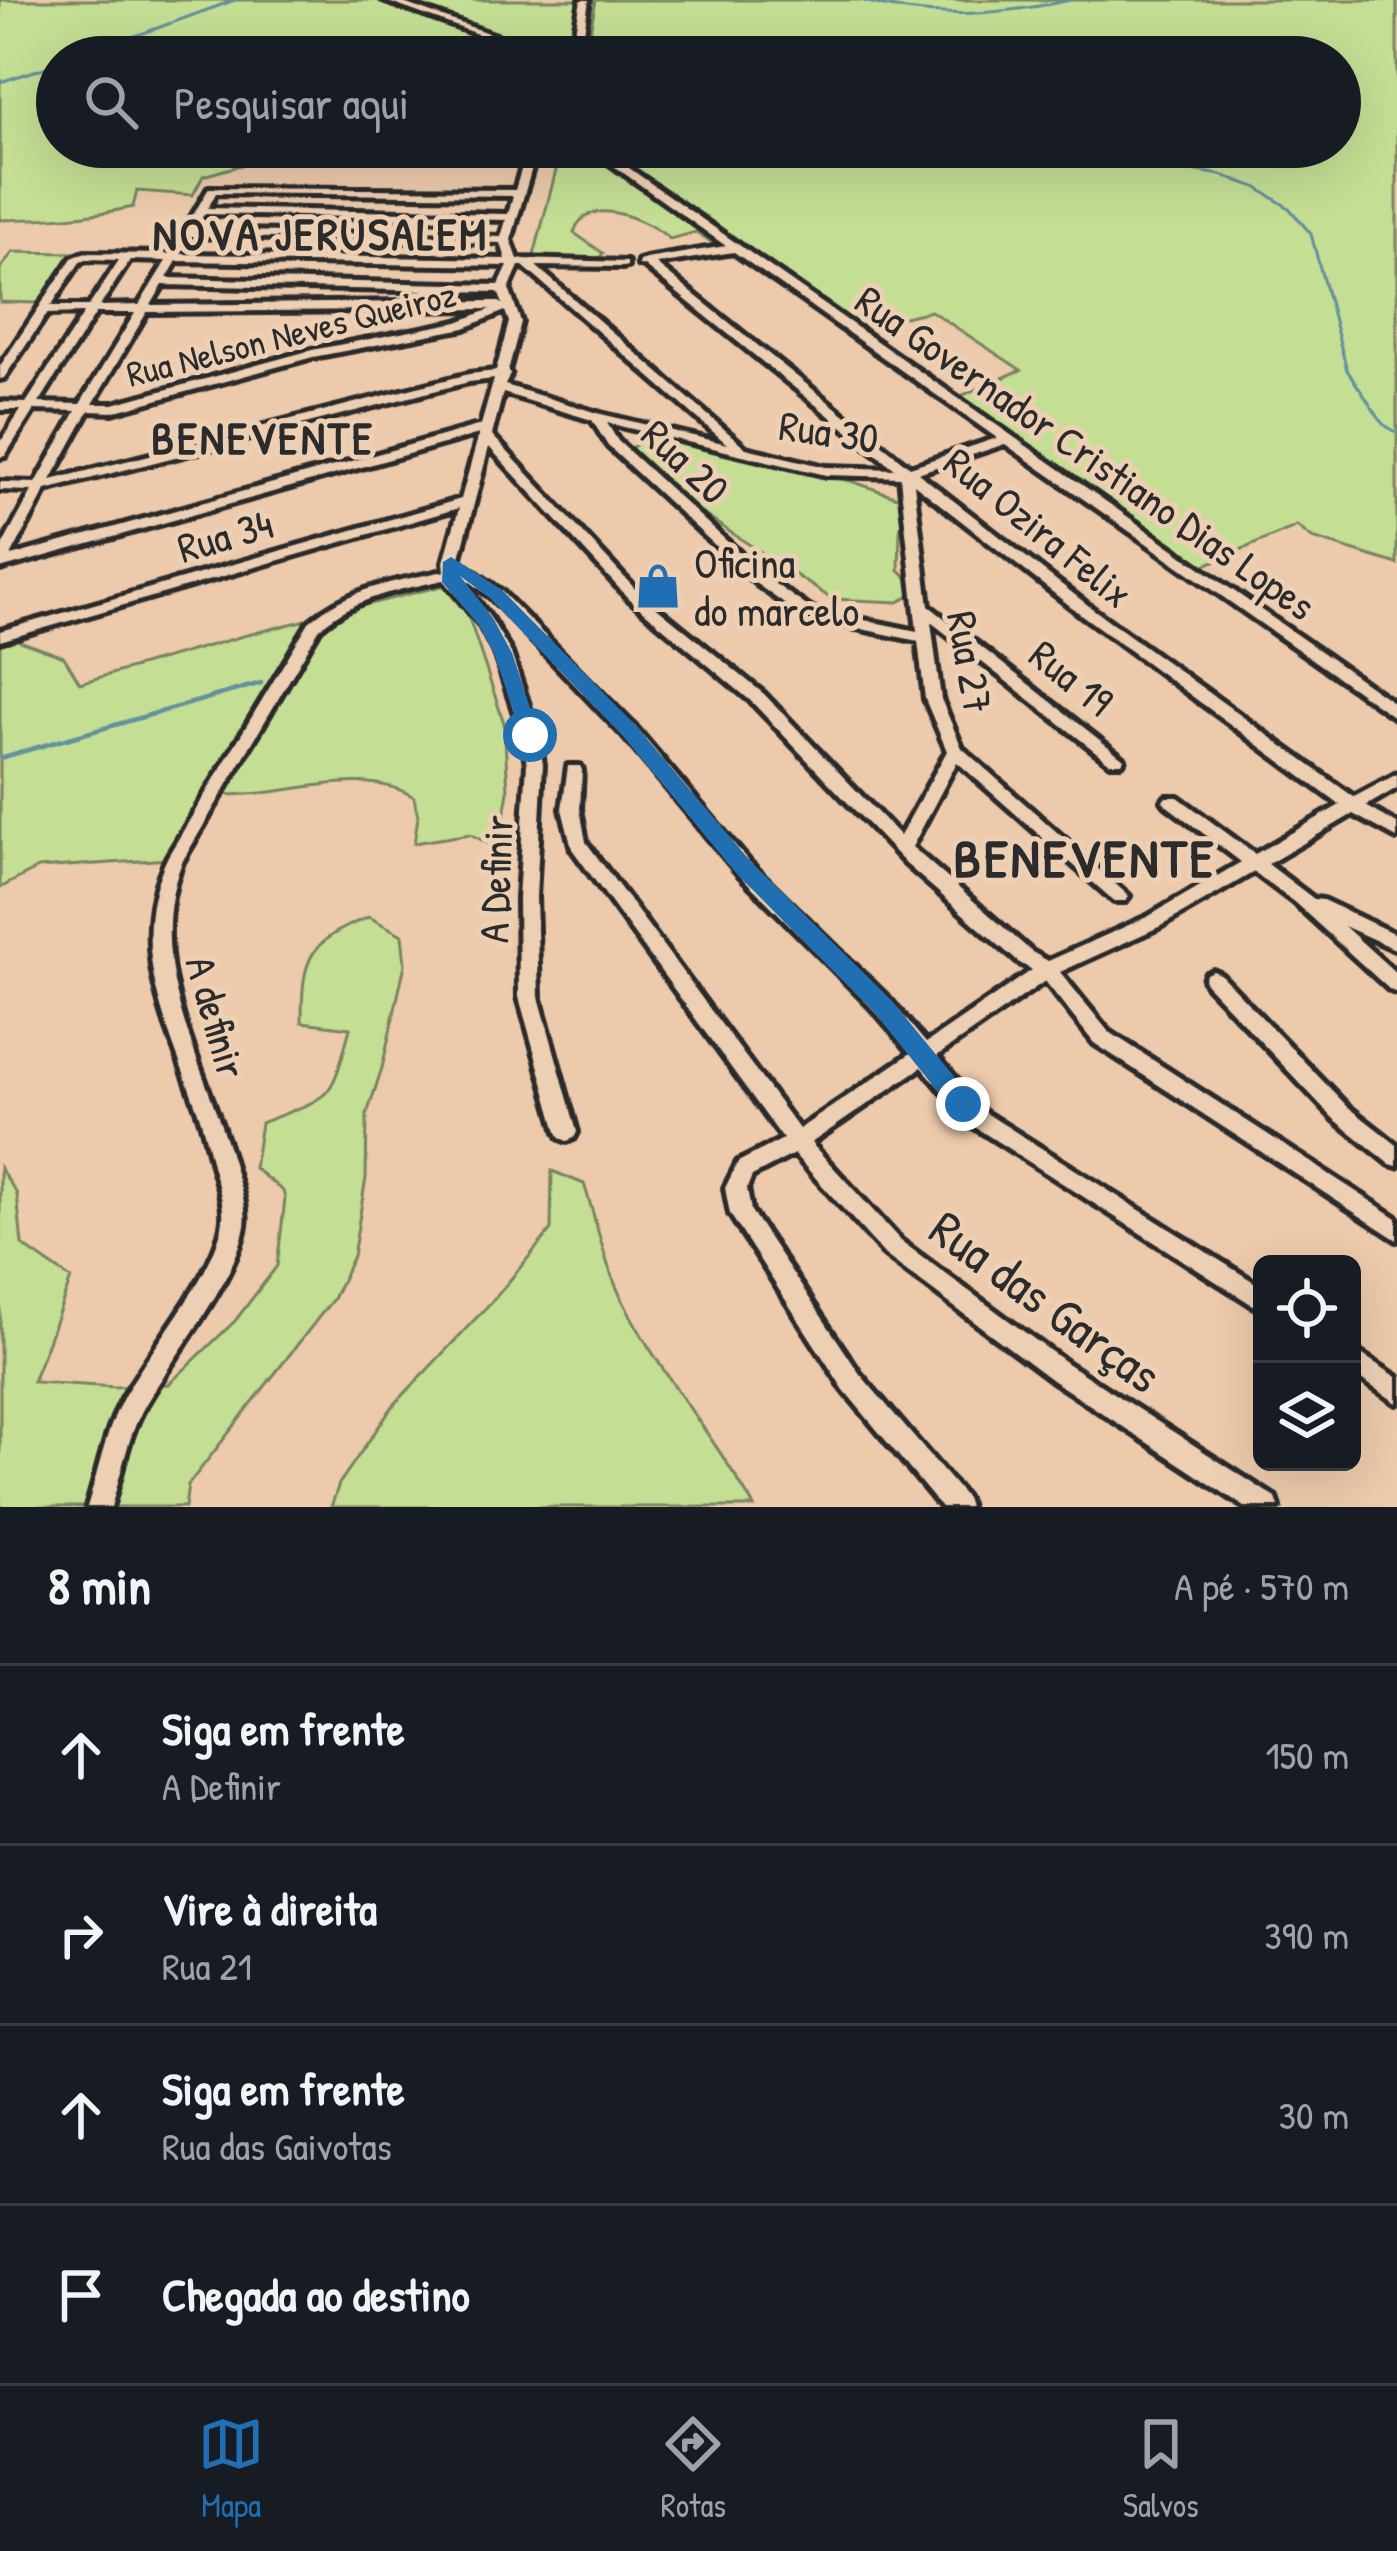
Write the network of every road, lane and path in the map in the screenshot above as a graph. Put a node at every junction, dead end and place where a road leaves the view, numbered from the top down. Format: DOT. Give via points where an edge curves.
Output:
graph roads {
  1 [pos="387,0"];
  2 [pos="585,0"];
  3 [pos="490,36"];
  4 [pos="579,36"];
  5 [pos="526,168"];
  6 [pos="621,168"];
  7 [pos="343,191"];
  8 [pos="517,193"];
  9 [pos="199,211"];
  10 [pos="334,214"];
  11 [pos="511,217"];
  12 [pos="186,232"];
  13 [pos="324,236"];
  14 [pos="505,240"];
  15 [pos="731,249"];
  16 [pos="126,257"];
  17 [pos="171,258"];
  18 [pos="314,259"];
  19 [pos="441,261"];
  20 [pos="646,262"];
  21 [pos="521,264"];
  22 [pos="623,265"];
  23 [pos="546,279"];
  24 [pos="159,281"];
  25 [pos="301,286"];
  26 [pos="434,288"];
  27 [pos="503,289"];
  28 [pos="510,304"];
  29 [pos="146,305"];
  30 [pos="290,305"];
  31 [pos="473,307"];
  32 [pos="93,308"];
  33 [pos="46,310"];
  34 [pos="0,375"];
  35 [pos="502,381"];
  36 [pos="0,406"];
  37 [pos="29,408"];
  38 [pos="83,409"];
  39 [pos="597,417"];
  40 [pos="487,431"];
  41 [pos="1006,439"];
  42 [pos="744,452"];
  43 [pos="0,453"];
  44 [pos="909,472"];
  45 [pos="0,486"];
  46 [pos="41,488"];
  47 [pos="470,501"];
  48 [pos="0,564"];
  49 [pos="450,568"];
  50 [pos="924,609"];
  51 [pos="0,636"];
  52 [pos="924,637"];
  53 [pos="1397,713"];
  54 [pos="955,751"];
  55 [pos="1117,759"];
  56 [pos="574,770"];
  57 [pos="1397,780"];
  58 [pos="1172,801"];
  59 [pos="1352,809"];
  60 [pos="1397,832"];
  61 [pos="902,849"];
  62 [pos="1252,864"];
  63 [pos="1120,896"];
  64 [pos="1301,898"];
  65 [pos="1397,943"];
  66 [pos="1047,970"];
  67 [pos="1213,979"];
  68 [pos="1397,985"];
  69 [pos="922,1053"];
  70 [pos="567,1132"];
  71 [pos="797,1142"];
  72 [pos="1397,1157"];
  73 [pos="1397,1230"];
  74 [pos="1253,1294"];
  75 [pos="1358,1363"];
  76 [pos="1397,1391"];
  77 [pos="1258,1504"];
  78 [pos="99,1507"];
  79 [pos="957,1507"];
  1 -- 3 [label="street"];
  2 -- 4 [label="street"];
  5 -- 8 [label="street"];
  6 -- 15 [label="street, Rua Governador Cristiano Dias Lopes"];
  7 -- 8 [label="street"];
  7 -- 9 [label="street" via="221,188"];
  7 -- 10 [label="street"];
  8 -- 11 [label="street"];
  9 -- 10 [label="street"];
  9 -- 12 [label="street"];
  10 -- 11 [label="street"];
  10 -- 13 [label="street"];
  11 -- 14 [label="street"];
  12 -- 13 [label="street"];
  12 -- 17 [label="street"];
  13 -- 14 [label="street"];
  13 -- 18 [label="street"];
  14 -- 21 [label="street"];
  15 -- 20 [label="street"];
  15 -- 41 [label="street, Rua Governador Cristiano Dias Lopes"];
  16 -- 17 [label="street"];
  16 -- 32 [label="street"];
  16 -- 33 [label="street" via="78,258"];
  17 -- 18 [label="street"];
  17 -- 24 [label="street"];
  18 -- 19 [label="street"];
  18 -- 25 [label="street"];
  19 -- 21 [label="street"];
  19 -- 26 [label="street"];
  20 -- 22 [label="street"];
  20 -- 44 [label="street, Rua Ozira Felix"];
  21 -- 22 [label="street"];
  21 -- 23 [label="street"];
  21 -- 27 [label="street"];
  22 -- 23 [label="street"];
  23 -- 42 [label="street"];
  24 -- 25 [label="street"];
  24 -- 29 [label="street"];
  25 -- 26 [label="street"];
  25 -- 30 [label="street"];
  26 -- 27 [label="street"];
  26 -- 31 [label="street"];
  27 -- 28 [label="street"];
  28 -- 31 [label="street"];
  28 -- 35 [label="street" via="515,322"];
  28 -- 38 [label="street, Rua Nelson Neves Queiroz" via="444,329"];
  29 -- 30 [label="street"];
  29 -- 32 [label="street"];
  29 -- 38 [label="street"];
  30 -- 31 [label="street"];
  32 -- 33 [label="street"];
  32 -- 37 [label="street"];
  33 -- 34 [label="street"];
  35 -- 39 [label="street, Rua 30"];
  35 -- 40 [label="street"];
  35 -- 46 [label="street" via="447,384"];
  36 -- 37 [label="street, Rua Nelson Neves Queiroz"];
  37 -- 38 [label="street, Rua Nelson Neves Queiroz"];
  37 -- 43 [label="street"];
  38 -- 46 [label="street"];
  39 -- 42 [label="street, Rua 30"];
  39 -- 52 [label="street, Rua 20" via="613,443 783,599 823,619"];
  40 -- 47 [label="street"];
  40 -- 48 [label="street"];
  40 -- 61 [label="street" via="634,595 758,698"];
  41 -- 44 [label="street"];
  41 -- 53 [label="street, Rua Governador Cristiano Dias Lopes"];
  42 -- 44 [label="street, Rua 30" via="826,471"];
  44 -- 50 [label="street, Rua 27"];
  44 -- 59 [label="street, Rua Ozira Felix"];
  45 -- 46 [label="street"];
  46 -- 48 [label="street"];
  47 -- 49 [label="street"];
  47 -- 51 [label="street, Rua 34"];
  49 -- 69 [label="street" via="496,594"];
  49 -- 70 [label="street, A Definir" via="503,653 530,735 529,998"];
  49 -- 78 [label="street, A definir" via="359,595 314,625 174,861 159,917 160,960 210,1117 234,1226 219,1267 130,1409"];
  50 -- 52 [label="street, Rua 27"];
  50 -- 55 [label="street, Rua 19"];
  52 -- 54 [label="street, Rua 27" via="933,699"];
  54 -- 61 [label="street, Rua 27"];
  54 -- 63 [label="street"];
  56 -- 71 [label="street, Rua das Garças" via="578,844"];
  57 -- 59 [label="street"];
  58 -- 62 [label="street"];
  59 -- 60 [label="street, Rua Ozira Felix"];
  59 -- 62 [label="street"];
  61 -- 66 [label="street"];
  62 -- 64 [label="street"];
  62 -- 66 [label="street" via="1156,921"];
  64 -- 65 [label="street"];
  64 -- 68 [label="street"];
  66 -- 69 [label="street"];
  66 -- 73 [label="street" via="1101,1037"];
  67 -- 72 [label="street" via="1340,1112"];
  69 -- 71 [label="street"];
  69 -- 74 [label="street" via="995,1132"];
  71 -- 77 [label="street, Rua das Garças" via="892,1248 944,1289"];
  71 -- 79 [label="street" via="739,1177 741,1214 852,1382"];
  75 -- 76 [label="street"];
}
